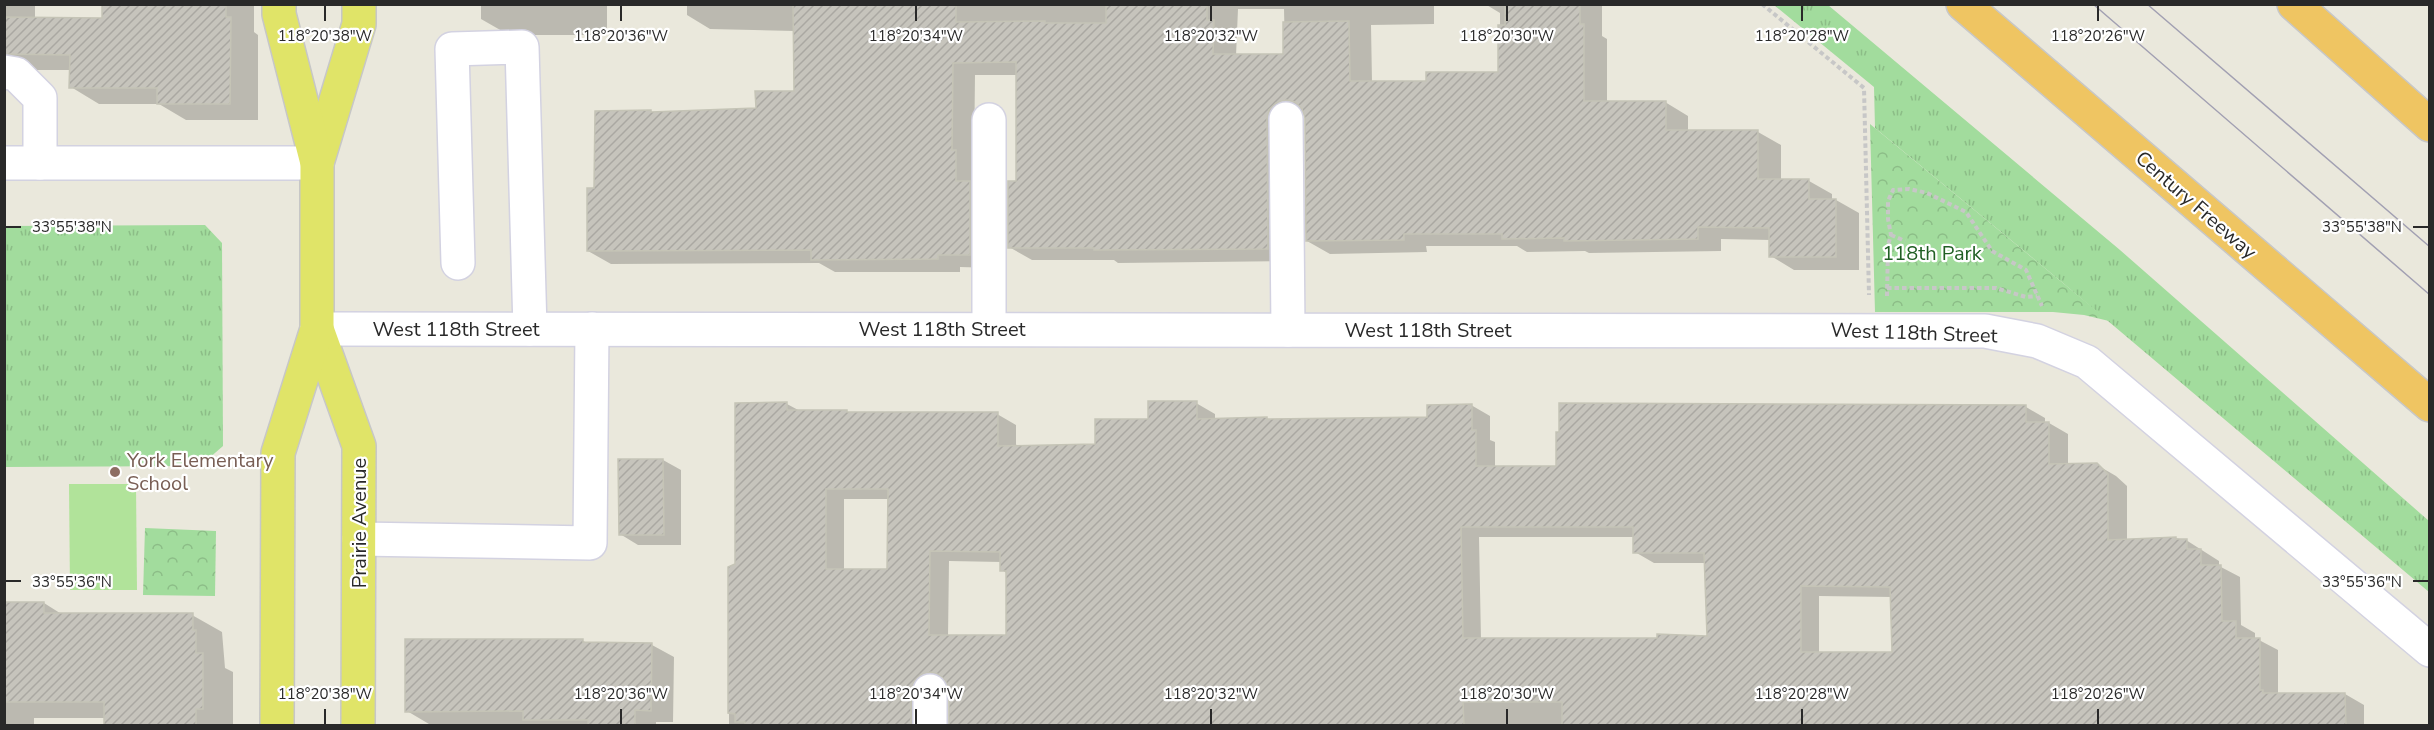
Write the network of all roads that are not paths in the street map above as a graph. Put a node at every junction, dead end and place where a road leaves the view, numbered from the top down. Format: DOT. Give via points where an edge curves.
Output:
graph roads {
  1 [pos="279,4"];
  2 [pos="359,4"];
  3 [pos="1963,4"];
  4 [pos="2294,4"];
  5 [pos="4,72"];
  6 [pos="1286,119"];
  7 [pos="989,120"];
  8 [pos="2430,125"];
  9 [pos="4,163"];
  10 [pos="40,163"];
  11 [pos="317,164"];
  12 [pos="458,263"];
  13 [pos="317,329"];
  14 [pos="530,329"];
  15 [pos="592,329"];
  16 [pos="989,329"];
  17 [pos="1288,330"];
  18 [pos="2430,405"];
  19 [pos="359,538"];
  20 [pos="2430,650"];
  21 [pos="930,691"];
  22 [pos="277,726"];
  23 [pos="358,726"];
  24 [pos="930,726"];
  1 -- 11 [label="main road, Prairie Avenue"];
  2 -- 11 [label="main road, Prairie Avenue" via="359,24"];
  3 -- 18 [label="highway, Century Freeway"];
  4 -- 8 [label="highway"];
  5 -- 10 [label="street" via="16,74 40,98"];
  6 -- 17 [label="street"];
  7 -- 16 [label="street"];
  9 -- 10 [label="street"];
  10 -- 11 [label="street"];
  11 -- 13 [label="main road, Prairie Avenue"];
  12 -- 14 [label="street" via="452,49 522,47"];
  13 -- 14 [label="street, West 118th Street"];
  13 -- 19 [label="main road, Prairie Avenue" via="359,446"];
  13 -- 22 [label="main road, Prairie Avenue" via="278,453"];
  14 -- 15 [label="street, West 118th Street"];
  15 -- 16 [label="street, West 118th Street"];
  15 -- 19 [label="street" via="590,543"];
  16 -- 17 [label="street, West 118th Street"];
  17 -- 20 [label="street, West 118th Street" via="1985,331 2037,341 2087,362"];
  19 -- 23 [label="main road, Prairie Avenue"];
  21 -- 24 [label="street"];
}
